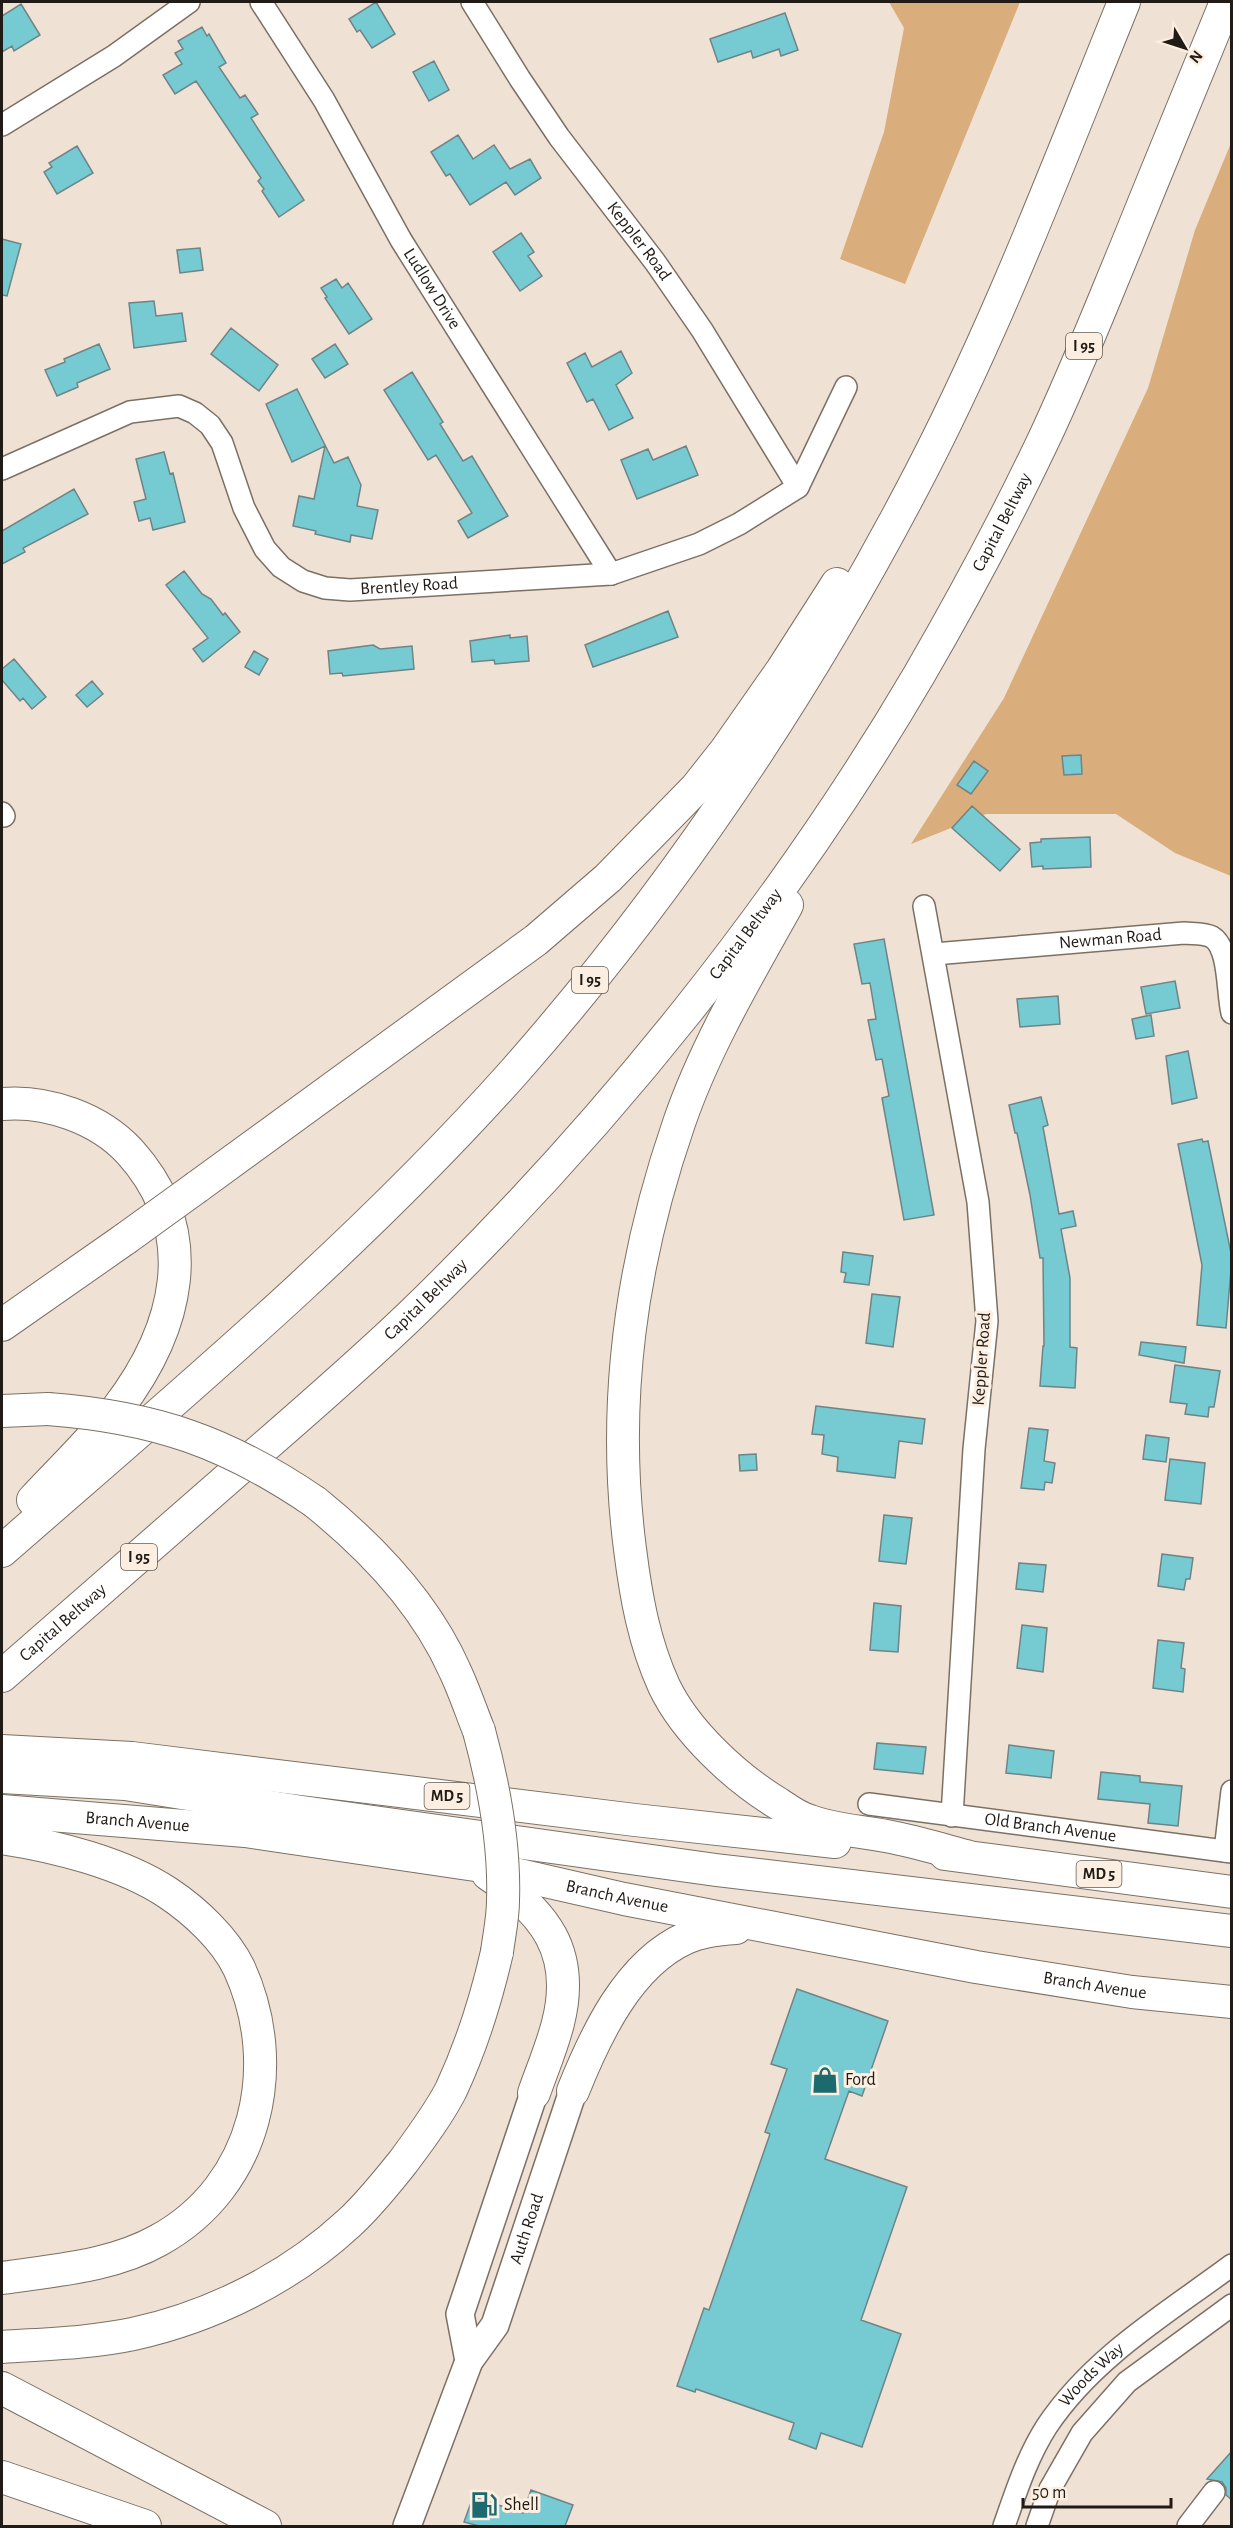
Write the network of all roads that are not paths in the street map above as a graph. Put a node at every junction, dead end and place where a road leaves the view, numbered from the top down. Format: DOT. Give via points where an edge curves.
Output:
graph roads {
  1 [pos="189,2"];
  2 [pos="261,2"];
  3 [pos="472,2"];
  4 [pos="1124,2"];
  5 [pos="1226,2"];
  6 [pos="2,125"];
  7 [pos="1011,278"];
  8 [pos="846,387"];
  9 [pos="2,469"];
  10 [pos="798,487"];
  11 [pos="611,574"];
  12 [pos="917,679"];
  13 [pos="924,906"];
  14 [pos="934,954"];
  15 [pos="1231,1010"];
  16 [pos="2,1104"];
  17 [pos="2,1325"];
  18 [pos="2,1411"];
  19 [pos="2,1533"];
  20 [pos="2,1551"];
  21 [pos="4,1686"];
  22 [pos="2,1736"];
  23 [pos="2,1751"];
  24 [pos="251,1773"];
  25 [pos="2,1777"];
  26 [pos="1232,1791"];
  27 [pos="869,1804"];
  28 [pos="2,1811"];
  29 [pos="952,1816"];
  30 [pos="2,1838"];
  31 [pos="1228,1852"];
  32 [pos="966,1856"];
  33 [pos="475,1866"];
  34 [pos="1232,1892"];
  35 [pos="760,1926"];
  36 [pos="1232,1931"];
  37 [pos="1232,2002"];
  38 [pos="573,2091"];
  39 [pos="534,2093"];
  40 [pos="1232,2265"];
  41 [pos="2,2278"];
  42 [pos="1232,2305"];
  43 [pos="2,2347"];
  44 [pos="469,2361"];
  45 [pos="2,2388"];
  46 [pos="2,2477"];
  47 [pos="1214,2492"];
  48 [pos="137,2525"];
  49 [pos="265,2526"];
  50 [pos="407,2526"];
  51 [pos="1004,2526"];
  52 [pos="1036,2526"];
  53 [pos="1188,2526"];
  1 -- 6 [label="street" via="114,57"];
  2 -- 11 [label="street, Ludlow Drive" via="324,100 400,240"];
  3 -- 10 [label="street, Keppler Road" via="560,137 702,330"];
  4 -- 7 [label="highway, I 95"];
  5 -- 12 [label="highway, Capital Beltway / I 95" via="1044,439"];
  7 -- 17 [label="highway, bridge" via="893,495 782,670 696,788 655,832 536,940"];
  7 -- 20 [label="highway, I 95" via="911,492 803,683 734,789 655,898 500,1087 430,1162 257,1328"];
  8 -- 10 [label="street"];
  9 -- 11 [label="street, Brentley Road" via="130,412 179,406 195,412 210,425 222,443 244,508 265,549 281,567 303,581 350,590"];
  10 -- 11 [label="street, Brentley Road" via="699,544"];
  12 -- 21 [label="highway, Capital Beltway / I 95" via="812,842 730,954 585,1132 390,1335"];
  12 -- 32 [label="highway" via="762,950 707,1057 680,1120 639,1261 627,1336 623,1497 644,1634 666,1689 690,1725 721,1760 756,1790 810,1821"];
  13 -- 14 [label="street, Keppler Road"];
  14 -- 15 [label="street, Newman Road" via="1184,933 1210,936 1220,944 1225,961"];
  14 -- 29 [label="street, Keppler Road" via="978,1202 987,1321 974,1449"];
  16 -- 19 [label="highway" via="23,1102 51,1107 102,1129 124,1147 158,1191 172,1226 176,1258 163,1328 134,1385 90,1440"];
  18 -- 43 [label="highway, bridge" via="97,1413 188,1434 276,1475 353,1533 392,1574 455,1669 479,1731 493,1784 501,1842 503,1902 497,1952 480,2018 444,2101 421,2139 349,2223 252,2292 196,2315 132,2334"];
  22 -- 24 [label="highway" via="133,1750"];
  23 -- 24 [label="highway, MD 5" via="132,1758"];
  24 -- 32 [label="highway, MD 5"];
  25 -- 36 [label="highway" via="125,1784 716,1870"];
  26 -- 31 [label="street"];
  27 -- 29 [label="street, Old Branch Avenue"];
  28 -- 33 [label="highway, Branch Avenue" via="245,1831"];
  29 -- 31 [label="street, Old Branch Avenue"];
  30 -- 41 [label="highway" via="39,1844 139,1877 168,1893 198,1917 238,1967 254,2013 261,2077 246,2144 213,2195 188,2220 132,2253 95,2264"];
  32 -- 34 [label="highway, MD 5"];
  33 -- 35 [label="highway, Branch Avenue"];
  33 -- 39 [label="highway" via="514,1891 539,1917 558,1946 563,1981 558,2022"];
  35 -- 37 [label="highway, Branch Avenue" via="976,1967 1132,1992"];
  35 -- 38 [label="highway" via="720,1929 687,1938 659,1954 623,1992 589,2051"];
  38 -- 44 [label="main road, Auth Road" via="495,2325"];
  39 -- 44 [label="main road, Auth Road" via="460,2314"];
  40 -- 51 [label="street, Woods Way" via="1144,2327 1080,2382 1046,2427 1023,2471"];
  42 -- 52 [label="street, Woods Way" via="1126,2382 1082,2433 1050,2489"];
  44 -- 50 [label="main road, Auth Road"];
  45 -- 49 [label="highway"];
  46 -- 48 [label="highway"];
  47 -- 53 [label="street"];
}
